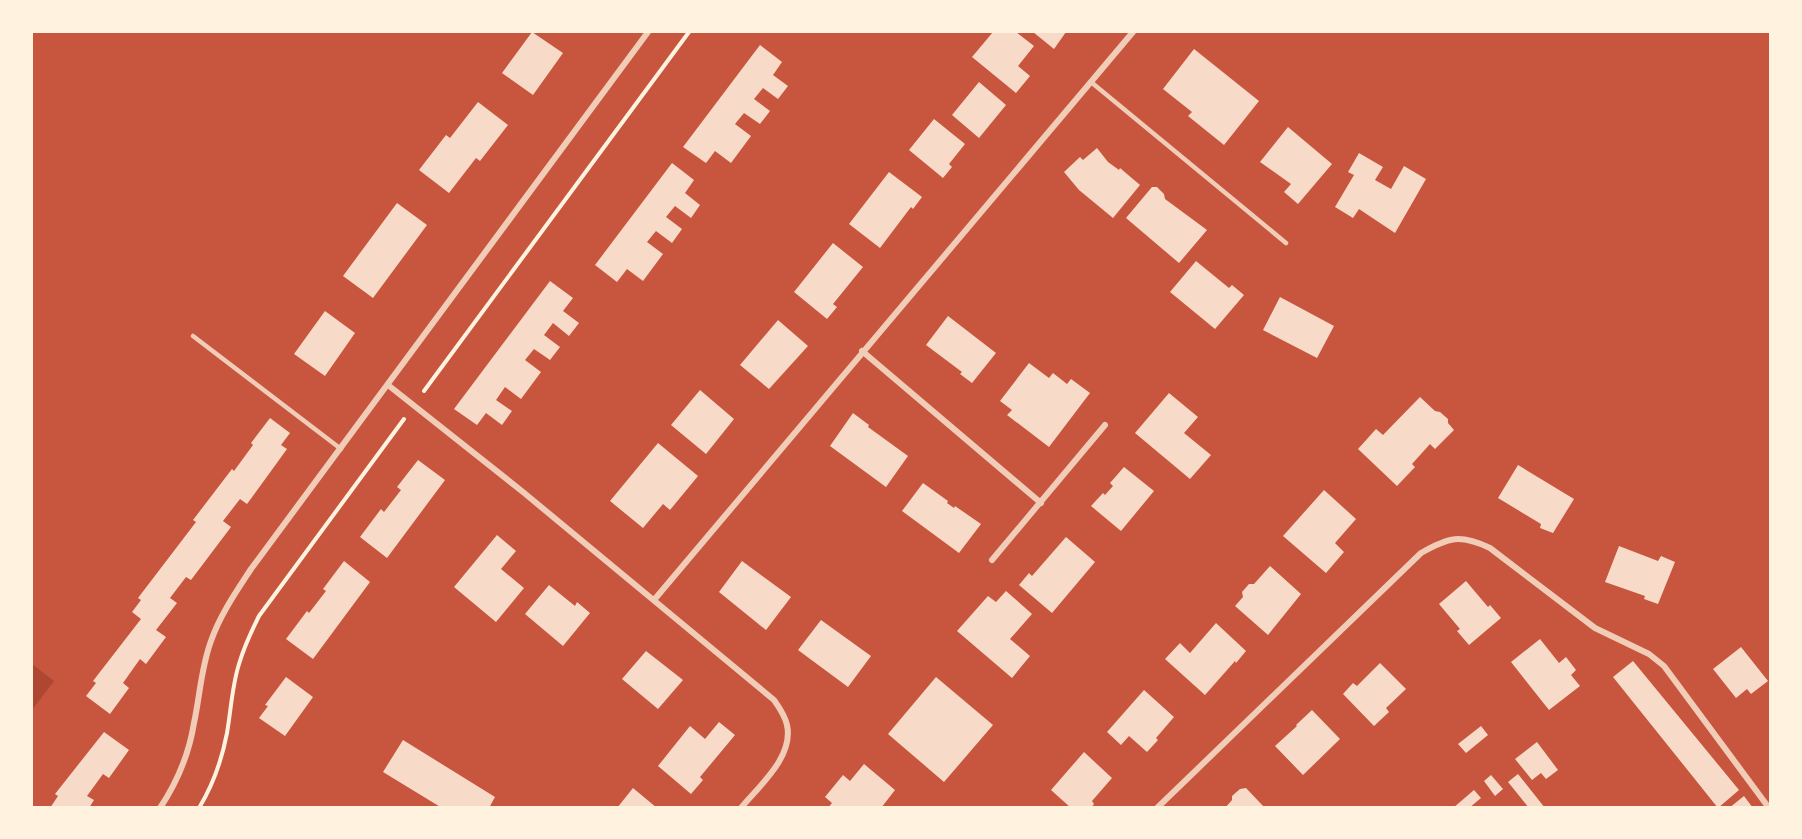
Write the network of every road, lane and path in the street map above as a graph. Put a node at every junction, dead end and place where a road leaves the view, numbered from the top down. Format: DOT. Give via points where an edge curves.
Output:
graph roads {
  1 [pos="648,32"];
  2 [pos="1133,32"];
  3 [pos="1091,82"];
  4 [pos="1286,243"];
  5 [pos="193,336"];
  6 [pos="862,351"];
  7 [pos="388,385"];
  8 [pos="1106,425"];
  9 [pos="341,449"];
  10 [pos="1041,503"];
  11 [pos="992,560"];
  12 [pos="654,600"];
  13 [pos="160,807"];
  14 [pos="741,807"];
  15 [pos="1157,807"];
  16 [pos="1769,807"];
  1 -- 7 [label="street"];
  2 -- 3 [label="street"];
  3 -- 4 [label="lane"];
  3 -- 6 [label="street"];
  5 -- 9 [label="lane"];
  6 -- 10 [label="street"];
  6 -- 12 [label="street"];
  7 -- 9 [label="street"];
  7 -- 12 [label="street"];
  8 -- 10 [label="street"];
  9 -- 13 [label="street" via="251,569 219,623 202,670 188,749"];
  10 -- 11 [label="street"];
  12 -- 14 [label="street" via="774,700 787,725 784,753"];
  15 -- 16 [label="street" via="1421,553 1454,538 1490,548 1595,628 1649,654 1664,666"];
}
